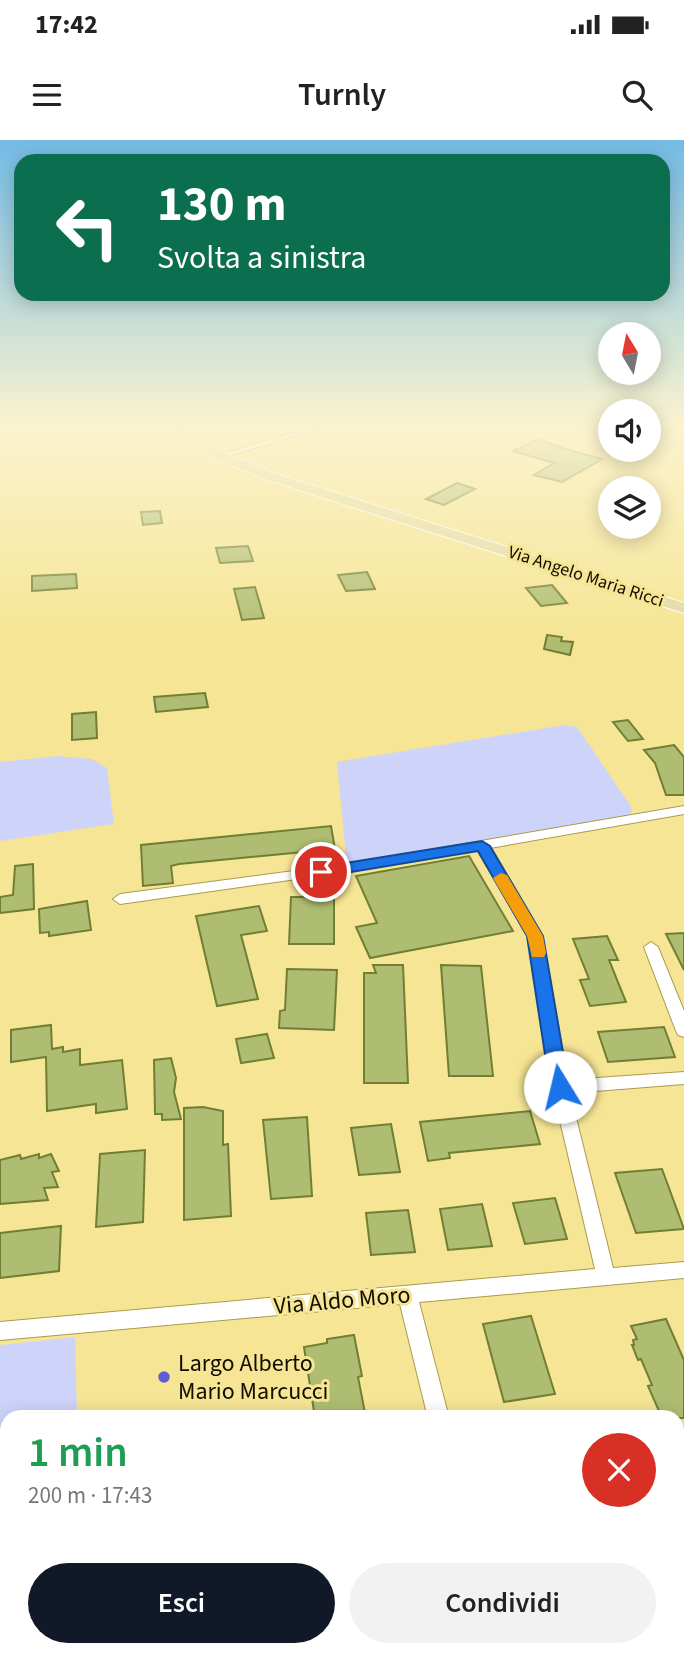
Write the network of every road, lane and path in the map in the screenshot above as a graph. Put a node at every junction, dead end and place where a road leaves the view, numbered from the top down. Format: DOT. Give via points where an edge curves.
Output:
graph roads {
  1 [pos="343,499"];
  2 [pos="684,608"];
  3 [pos="684,810"];
  4 [pos="482,846"];
  5 [pos="120,899"];
  6 [pos="651,947"];
  7 [pos="684,1031"];
  8 [pos="684,1078"];
  9 [pos="560,1087"];
  10 [pos="684,1270"];
  11 [pos="606,1277"];
  12 [pos="408,1294"];
  13 [pos="0,1331"];
  14 [pos="437,1410"];
  1 -- 2 [label="main road, Via Angelo Maria Ricci"];
  3 -- 4 [label="street"];
  4 -- 5 [label="street"];
  4 -- 9 [label="street" via="535,936"];
  6 -- 7 [label="street"];
  8 -- 9 [label="street"];
  9 -- 11 [label="street"];
  10 -- 11 [label="street, Via Aldo Moro"];
  11 -- 12 [label="street, Via Aldo Moro"];
  12 -- 13 [label="street, Via Aldo Moro"];
  12 -- 14 [label="street"];
}
